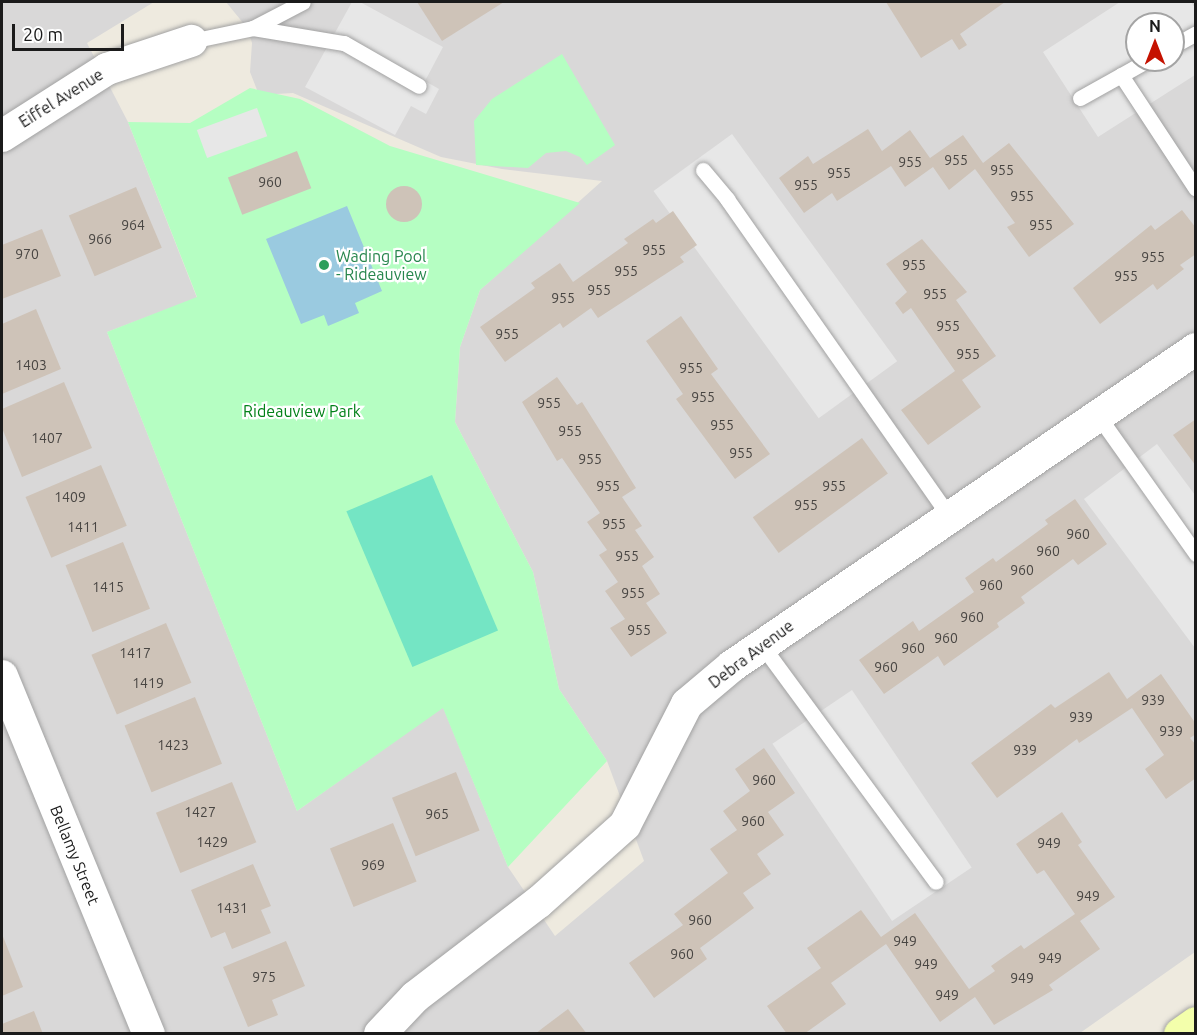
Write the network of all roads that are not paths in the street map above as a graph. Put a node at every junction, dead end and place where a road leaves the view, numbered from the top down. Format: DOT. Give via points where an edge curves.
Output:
graph roads {
  1 [pos="303,2"];
  2 [pos="253,28"];
  3 [pos="191,40"];
  4 [pos="1126,72"];
  5 [pos="1121,75"];
  6 [pos="419,86"];
  7 [pos="1080,98"];
  8 [pos="2,136"];
  9 [pos="703,170"];
  10 [pos="1196,189"];
  11 [pos="1196,349"];
  12 [pos="1099,417"];
  13 [pos="949,516"];
  14 [pos="1196,554"];
  15 [pos="761,644"];
  16 [pos="2,676"];
  17 [pos="936,882"];
  18 [pos="1196,1023"];
  19 [pos="149,1034"];
  20 [pos="380,1034"];
  21 [pos="1180,1034"];
  1 -- 2 [label="lane"];
  2 -- 3 [label="lane"];
  2 -- 6 [label="lane" via="344,43"];
  3 -- 8 [label="street, Eiffel Avenue" via="107,69"];
  4 -- 5 [label="lane"];
  5 -- 7 [label="lane"];
  5 -- 10 [label="lane"];
  9 -- 13 [label="lane"];
  11 -- 12 [label="street, Debra Avenue"];
  12 -- 13 [label="street, Debra Avenue"];
  12 -- 14 [label="lane"];
  13 -- 15 [label="street, Debra Avenue"];
  15 -- 17 [label="lane"];
  15 -- 20 [label="street, Debra Avenue" via="687,704 625,825 539,902 415,997"];
  16 -- 19 [label="street, Bellamy Street"];
  18 -- 21 [label="main road"];
}
